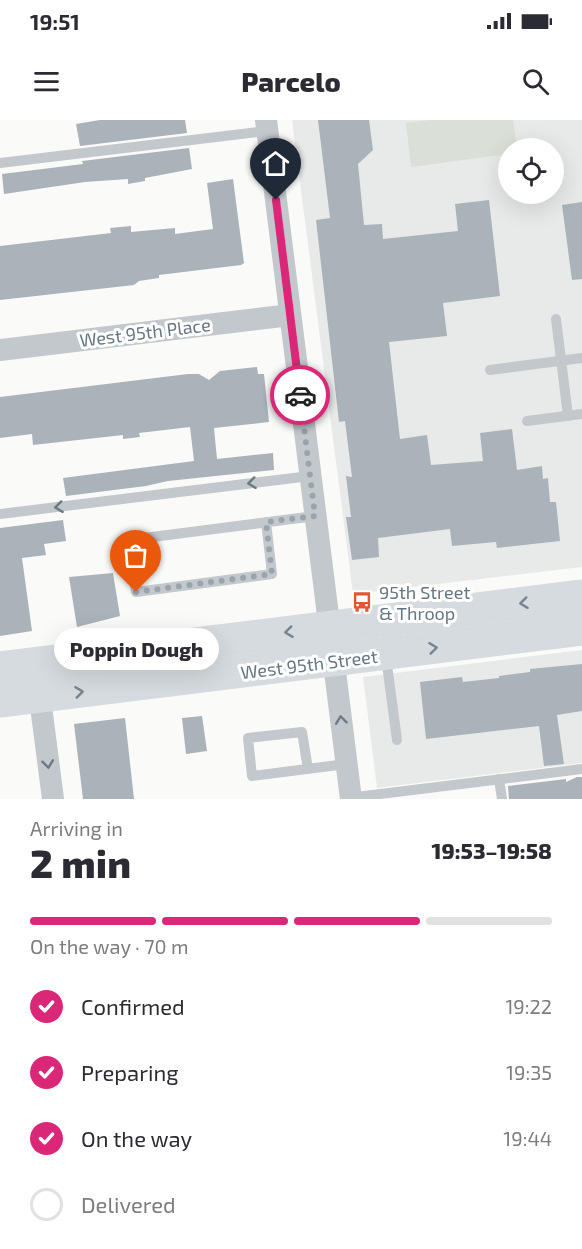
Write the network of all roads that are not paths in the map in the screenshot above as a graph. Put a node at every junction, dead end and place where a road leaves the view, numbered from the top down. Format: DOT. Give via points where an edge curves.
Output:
graph roads {
  1 [pos="266,125"];
  2 [pos="0,163"];
  3 [pos="290,315"];
  4 [pos="556,319"];
  5 [pos="0,350"];
  6 [pos="582,358"];
  7 [pos="561,361"];
  8 [pos="490,370"];
  9 [pos="582,414"];
  10 [pos="568,416"];
  11 [pos="527,421"];
  12 [pos="310,476"];
  13 [pos="0,514"];
  14 [pos="315,516"];
  15 [pos="266,522"];
  16 [pos="582,596"];
  17 [pos="329,627"];
  18 [pos="582,629"];
  19 [pos="386,654"];
  20 [pos="333,661"];
  21 [pos="36,664"];
  22 [pos="0,668"];
  23 [pos="40,696"];
  24 [pos="0,701"];
  25 [pos="397,740"];
  26 [pos="346,764"];
  27 [pos="308,769"];
  28 [pos="582,769"];
  29 [pos="499,779"];
  30 [pos="52,799"];
  31 [pos="348,799"];
  32 [pos="502,799"];
  1 -- 2 [label="lane"];
  1 -- 3 [label="street"];
  3 -- 5 [label="street, West 95th Place"];
  3 -- 12 [label="street"];
  4 -- 7 [label="lane"];
  6 -- 7 [label="lane"];
  7 -- 8 [label="lane"];
  7 -- 10 [label="lane"];
  9 -- 10 [label="lane"];
  10 -- 11 [label="lane"];
  12 -- 13 [label="lane, one-way"];
  12 -- 14 [label="street"];
  14 -- 15 [label="lane"];
  14 -- 17 [label="street"];
  15 -- 15 [label="lane" via="129,540 136,592 272,574"];
  16 -- 17 [label="main road, West 95th Street, one-way"];
  17 -- 20 [label="street"];
  17 -- 21 [label="main road, West 95th Street, one-way"];
  19 -- 18 [label="main road, West 95th Street, one-way"];
  19 -- 20 [label="main road, West 95th Street"];
  19 -- 25 [label="lane"];
  23 -- 20 [label="main road, West 95th Street, one-way"];
  26 -- 20 [label="street, one-way"];
  21 -- 22 [label="main road, West 95th Street"];
  21 -- 23 [label="street"];
  23 -- 24 [label="main road, West 95th Street"];
  23 -- 30 [label="street, one-way"];
  26 -- 27 [label="lane"];
  26 -- 31 [label="street"];
  27 -- 27 [label="lane" via="252,776 248,738 302,732"];
  28 -- 29 [label="lane"];
  29 -- 31 [label="lane"];
  29 -- 32 [label="lane"];
}
